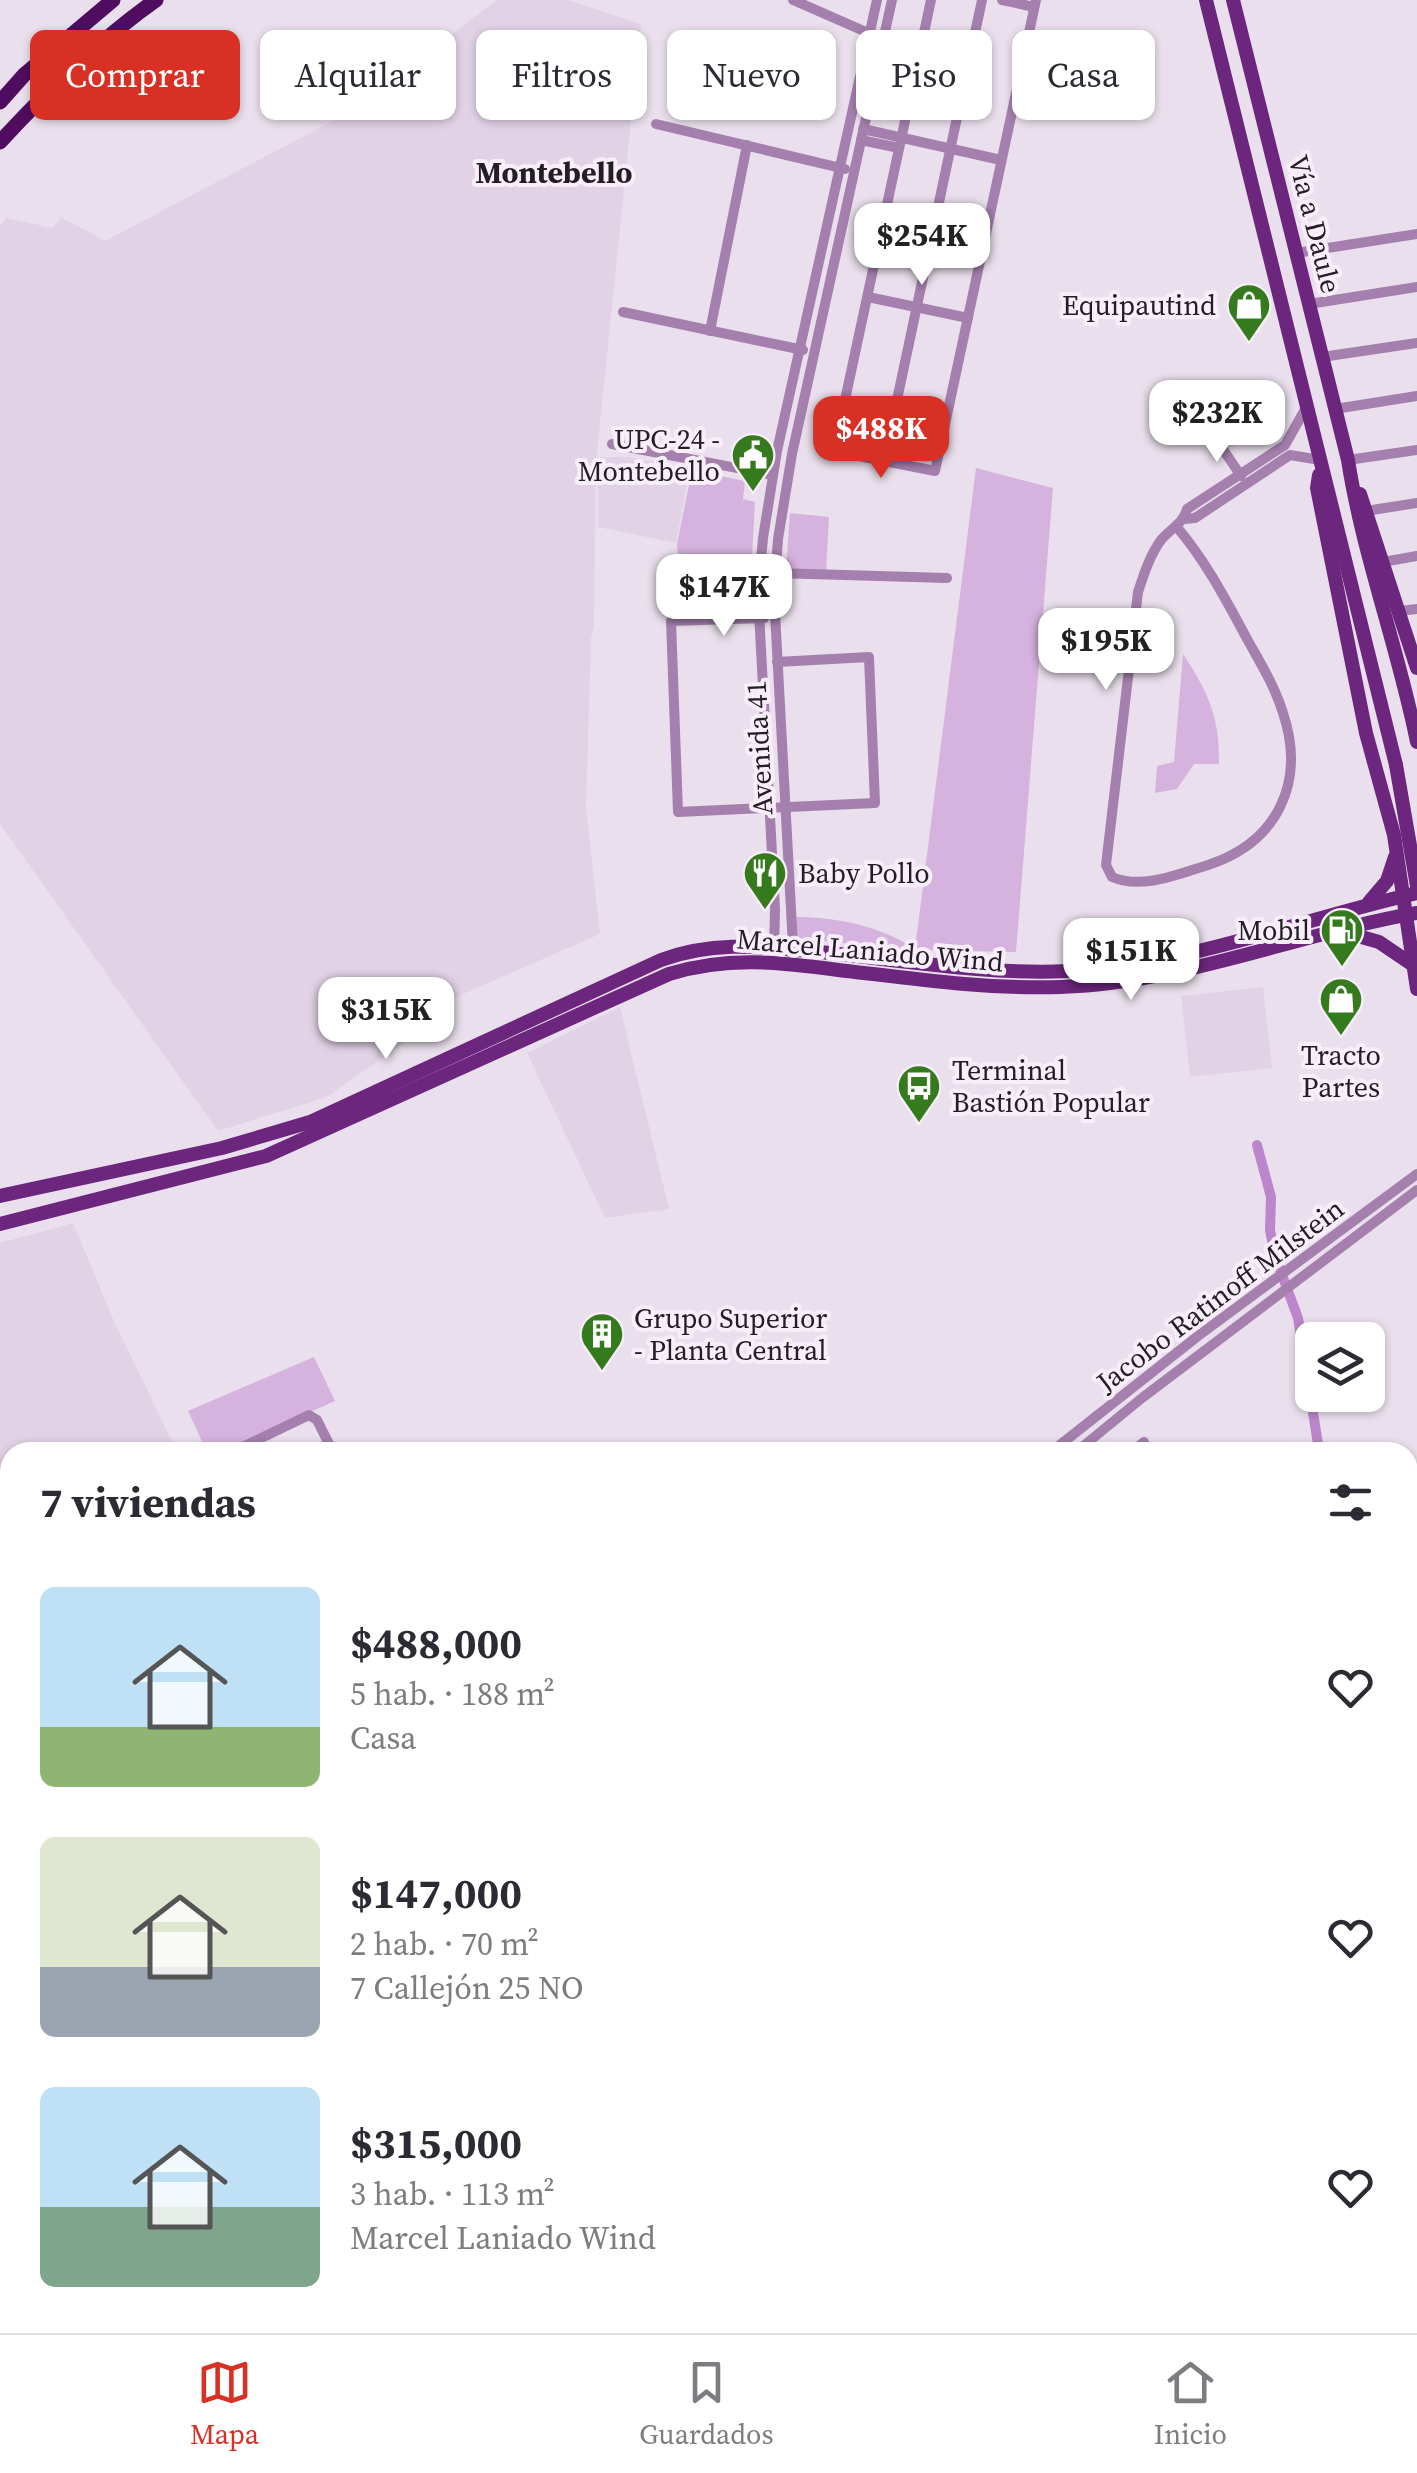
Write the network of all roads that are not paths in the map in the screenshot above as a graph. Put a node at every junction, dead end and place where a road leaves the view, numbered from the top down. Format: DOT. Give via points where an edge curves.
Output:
graph roads {
  1 [pos="114,0"];
  2 [pos="156,0"];
  3 [pos="793,0"];
  4 [pos="877,0"];
  5 [pos="892,0"];
  6 [pos="930,0"];
  7 [pos="982,0"];
  8 [pos="1002,0"];
  9 [pos="1206,0"];
  10 [pos="1233,0"];
  11 [pos="1035,4"];
  12 [pos="862,30"];
  13 [pos="870,30"];
  14 [pos="885,30"];
  15 [pos="856,94"];
  16 [pos="0,102"];
  17 [pos="865,120"];
  18 [pos="656,124"];
  19 [pos="862,134"];
  20 [pos="0,142"];
  21 [pos="900,143"];
  22 [pos="748,145"];
  23 [pos="951,148"];
  24 [pos="1001,160"];
  25 [pos="840,168"];
  26 [pos="854,171"];
  27 [pos="1417,234"];
  28 [pos="1296,253"];
  29 [pos="813,287"];
  30 [pos="1417,288"];
  31 [pos="828,290"];
  32 [pos="868,297"];
  33 [pos="1309,304"];
  34 [pos="918,307"];
  35 [pos="623,312"];
  36 [pos="968,318"];
  37 [pos="710,330"];
  38 [pos="1417,343"];
  39 [pos="800,350"];
  40 [pos="814,353"];
  41 [pos="1322,357"];
  42 [pos="1183,390"];
  43 [pos="1417,396"];
  44 [pos="1307,406"];
  45 [pos="1335,409"];
  46 [pos="612,444"];
  47 [pos="1417,450"];
  48 [pos="1320,460"];
  49 [pos="1348,460"];
  50 [pos="884,461"];
  51 [pos="773,475"];
  52 [pos="1243,478"];
  53 [pos="1417,502"];
  54 [pos="1366,511"];
  55 [pos="1180,523"];
  56 [pos="1417,556"];
  57 [pos="1382,562"];
  58 [pos="776,573"];
  59 [pos="947,578"];
  60 [pos="1417,609"];
  61 [pos="1400,611"];
  62 [pos="760,618"];
  63 [pos="775,618"];
  64 [pos="1415,652"];
  65 [pos="777,662"];
  66 [pos="1417,668"];
  67 [pos="1417,742"];
  68 [pos="770,808"];
  69 [pos="785,808"];
  70 [pos="1395,844"];
  71 [pos="1417,856"];
  72 [pos="1412,892"];
  73 [pos="1367,904"];
  74 [pos="1412,914"];
  75 [pos="1338,932"];
  76 [pos="774,955"];
  77 [pos="793,957"];
  78 [pos="1413,965"];
  79 [pos="1417,989"];
  80 [pos="1417,1174"];
  81 [pos="1417,1190"];
  82 [pos="0,1196"];
  83 [pos="0,1224"];
  84 [pos="252,1442"];
  85 [pos="328,1442"];
  86 [pos="1064,1442"];
  87 [pos="1088,1442"];
  1 -- 16 [label="highway"];
  2 -- 20 [label="highway" via="102,40"];
  3 -- 12 [label="street"];
  4 -- 13 [label="street, Avenida 41"];
  5 -- 14 [label="street, Avenida 41"];
  6 -- 21 [label="street"];
  7 -- 23 [label="street"];
  8 -- 11 [label="street"];
  9 -- 44 [label="main road, Vía a Daule"];
  10 -- 28 [label="main road, Vía a Daule"];
  11 -- 24 [label="street"];
  15 -- 25 [label="street, Avenida 41"];
  17 -- 19 [label="street, Avenida 41"];
  18 -- 22 [label="street"];
  19 -- 21 [label="street"];
  19 -- 26 [label="street, Avenida 41"];
  21 -- 23 [label="street"];
  21 -- 32 [label="street"];
  22 -- 25 [label="street"];
  22 -- 37 [label="street"];
  23 -- 24 [label="street"];
  23 -- 34 [label="street"];
  24 -- 36 [label="street"];
  25 -- 26 [label="street"];
  25 -- 29 [label="street, Avenida 41"];
  26 -- 31 [label="street, Avenida 41"];
  27 -- 28 [label="street"];
  28 -- 33 [label="main road, Vía a Daule"];
  29 -- 31 [label="street"];
  29 -- 39 [label="street, Avenida 41"];
  30 -- 33 [label="street"];
  31 -- 40 [label="street, Avenida 41"];
  32 -- 34 [label="street"];
  32 -- 50 [label="street" via="834,451"];
  33 -- 41 [label="main road, Vía a Daule"];
  34 -- 36 [label="street"];
  34 -- 50 [label="street"];
  35 -- 37 [label="street"];
  36 -- 50 [label="street" via="935,471"];
  37 -- 39 [label="street"];
  38 -- 41 [label="street"];
  39 -- 40 [label="street"];
  39 -- 51 [label="street, Avenida 41"];
  40 -- 58 [label="street, Avenida 41"];
  41 -- 45 [label="main road, Vía a Daule"];
  42 -- 52 [label="street"];
  43 -- 45 [label="street"];
  44 -- 48 [label="main road, Vía a Daule"];
  44 -- 52 [label="street" via="1286,444"];
  45 -- 49 [label="main road, Vía a Daule"];
  46 -- 51 [label="street"];
  47 -- 49 [label="street"];
  48 -- 52 [label="street" via="1290,455"];
  48 -- 70 [label="main road, Vía a Daule" via="1317,488"];
  48 -- 72 [label="main road, Vía a Daule, bridge" via="1396,765"];
  49 -- 54 [label="main road, Vía a Daule"];
  49 -- 67 [label="main road, Vía a Daule"];
  51 -- 62 [label="street, Avenida 41"];
  52 -- 55 [label="street" via="1188,509"];
  53 -- 54 [label="street"];
  54 -- 57 [label="main road, Vía a Daule"];
  55 -- 55 [label="street" via="1162,539 1138,592 1106,865 1123,882 1145,882 1234,856 1261,836 1290,781 1292,749 1283,711"];
  56 -- 57 [label="street"];
  57 -- 61 [label="main road, Vía a Daule"];
  58 -- 59 [label="street"];
  58 -- 63 [label="street, Avenida 41"];
  60 -- 61 [label="street"];
  61 -- 64 [label="main road, Vía a Daule"];
  62 -- 63 [label="street"];
  62 -- 68 [label="street, Avenida 41"];
  62 -- 68 [label="street" via="671,621 678,812"];
  63 -- 65 [label="street, Avenida 41"];
  64 -- 66 [label="main road, Vía a Daule"];
  65 -- 69 [label="street, Avenida 41"];
  65 -- 69 [label="street" via="868,657 875,803"];
  68 -- 69 [label="street"];
  68 -- 76 [label="street, Avenida 41"];
  69 -- 77 [label="street, Avenida 41"];
  70 -- 71 [label="main road"];
  70 -- 72 [label="main road, Vía a Daule"];
  70 -- 73 [label="main road" via="1388,882"];
  72 -- 73 [label="main road, Marcel Laniado Wind"];
  72 -- 74 [label="main road"];
  73 -- 77 [label="main road, Marcel Laniado Wind" via="1177,957 1111,968 1003,970"];
  74 -- 75 [label="main road, Marcel Laniado Wind"];
  74 -- 78 [label="main road"];
  75 -- 77 [label="main road, Marcel Laniado Wind" via="1172,974 1066,987 1001,988"];
  75 -- 78 [label="main road" via="1379,942"];
  76 -- 77 [label="main road, Marcel Laniado Wind"];
  76 -- 82 [label="main road, Marcel Laniado Wind" via="726,944 673,956 310,1122"];
  76 -- 83 [label="main road, Marcel Laniado Wind" via="669,974 266,1156"];
  78 -- 79 [label="main road"];
  80 -- 86 [label="street, Jacobo Ratinoff Milstein"];
  81 -- 87 [label="street, Jacobo Ratinoff Milstein"];
  84 -- 85 [label="street" via="309,1414"];
}
